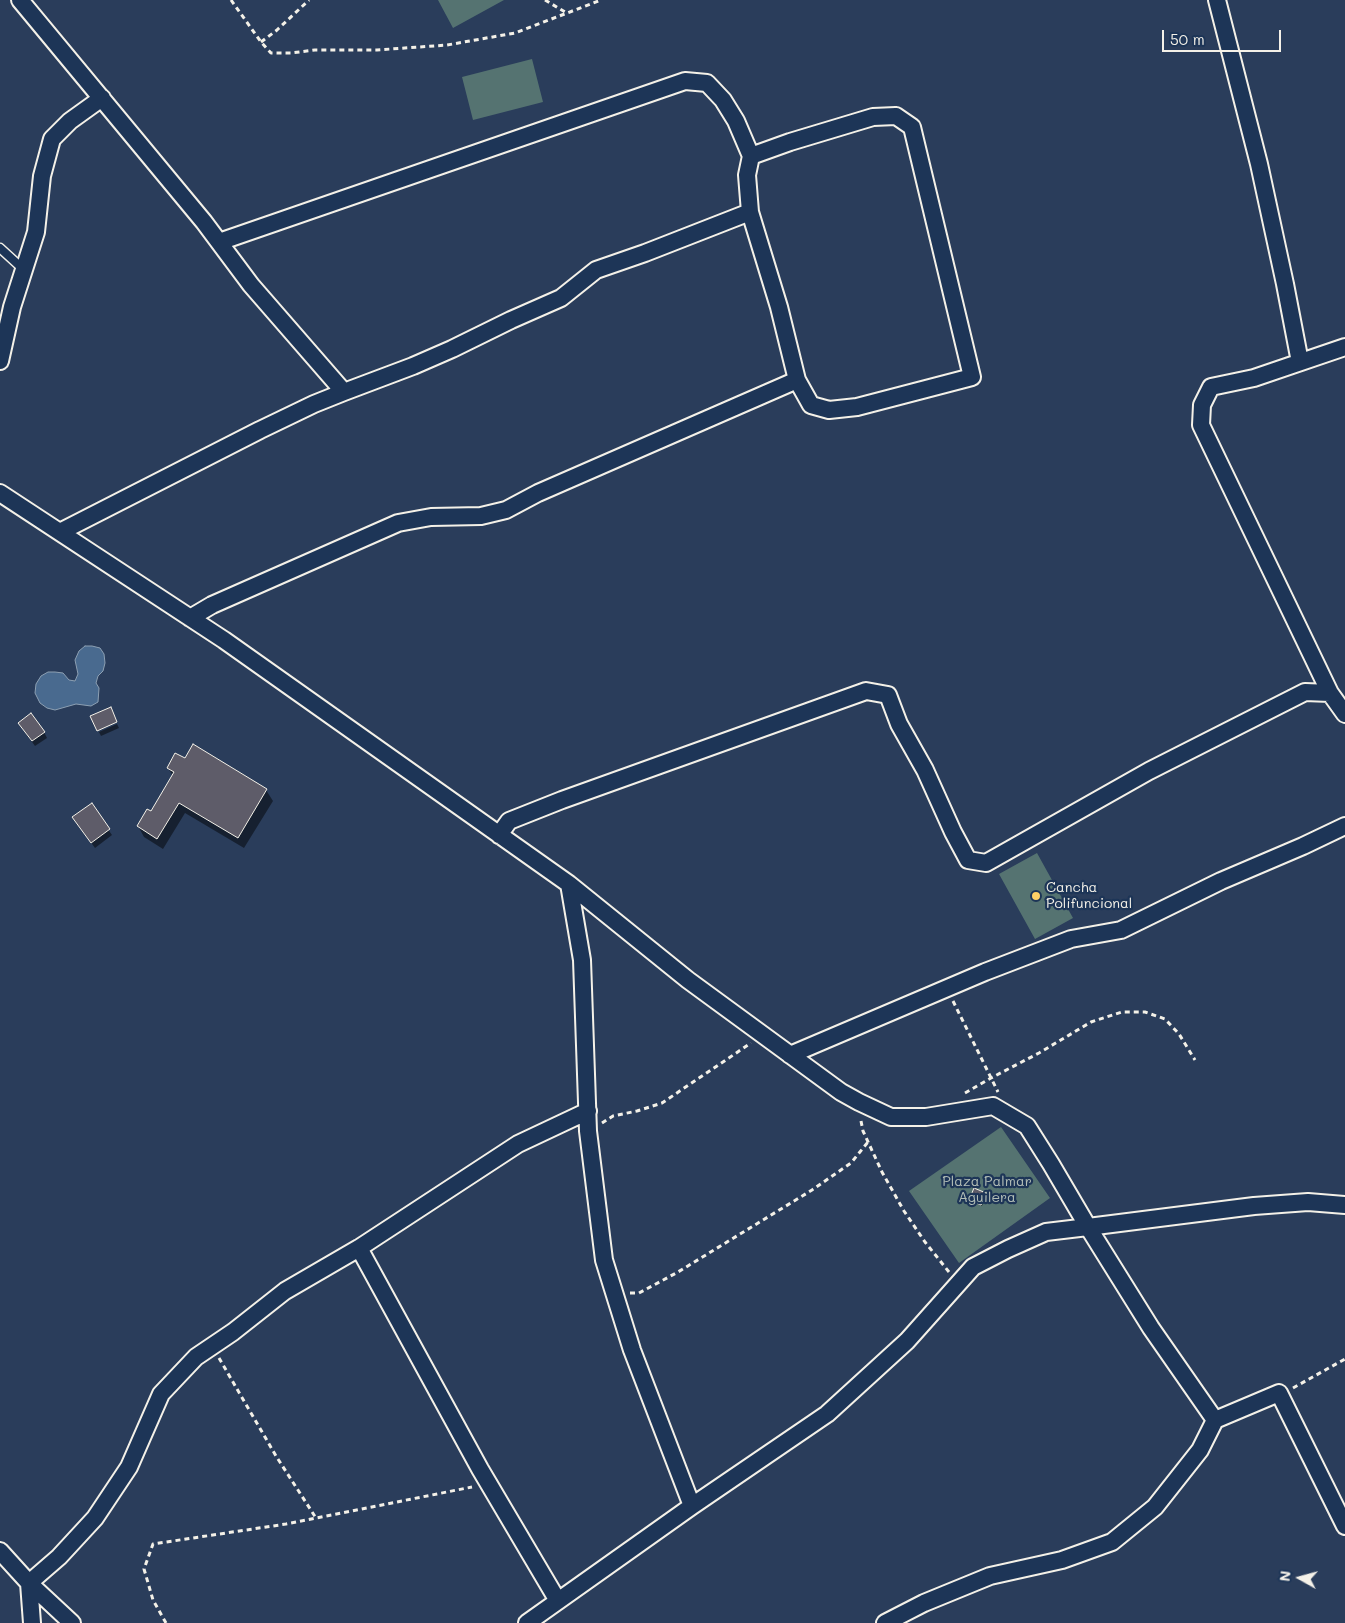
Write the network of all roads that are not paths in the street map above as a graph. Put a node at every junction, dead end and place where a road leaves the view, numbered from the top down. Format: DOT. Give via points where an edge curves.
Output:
graph roads {
  1 [pos="20,0"];
  2 [pos="1217,0"];
  3 [pos="102,98"];
  4 [pos="751,156"];
  5 [pos="750,212"];
  6 [pos="219,242"];
  7 [pos="0,248"];
  8 [pos="23,269"];
  9 [pos="1345,347"];
  10 [pos="0,361"];
  11 [pos="1300,362"];
  12 [pos="797,380"];
  13 [pos="344,392"];
  14 [pos="1,494"];
  15 [pos="60,532"];
  16 [pos="190,618"];
  17 [pos="1330,693"];
  18 [pos="1345,714"];
  19 [pos="1345,826"];
  20 [pos="498,835"];
  21 [pos="569,884"];
  22 [pos="790,1054"];
  23 [pos="588,1111"];
  24 [pos="1345,1205"];
  25 [pos="1088,1226"];
  26 [pos="359,1248"];
  27 [pos="1215,1420"];
  28 [pos="692,1506"];
  29 [pos="1345,1526"];
  30 [pos="0,1551"];
  31 [pos="29,1583"];
  32 [pos="558,1601"];
  33 [pos="32,1623"];
  34 [pos="72,1623"];
  35 [pos="527,1623"];
  36 [pos="885,1623"];
  1 -- 3 [label="street"];
  2 -- 11 [label="street" via="1259,164"];
  3 -- 6 [label="street"];
  3 -- 8 [label="street" via="70,121 52,139 42,176 36,232"];
  4 -- 5 [label="street" via="746,175"];
  4 -- 6 [label="street" via="724,100 707,83 685,81"];
  4 -- 12 [label="street" via="873,117 896,116 912,127 972,378 857,408 829,410 811,405"];
  5 -- 12 [label="street"];
  5 -- 13 [label="street" via="596,270 562,298 413,366"];
  6 -- 13 [label="street" via="251,285"];
  7 -- 8 [label="lane"];
  8 -- 10 [label="street"];
  9 -- 11 [label="street"];
  11 -- 17 [label="street" via="1254,378 1211,387 1202,405 1201,425"];
  12 -- 16 [label="street" via="506,510 481,516 431,517 398,523 212,605"];
  13 -- 15 [label="street" via="260,430"];
  14 -- 15 [label="street"];
  15 -- 16 [label="street"];
  16 -- 20 [label="street"];
  17 -- 18 [label="street"];
  17 -- 20 [label="street" via="1305,692 1149,771 986,863 968,860 899,724 888,695 866,690 562,800 509,821"];
  19 -- 22 [label="street" via="1121,930 1071,940 985,972"];
  20 -- 21 [label="street"];
  21 -- 22 [label="street" via="688,980"];
  21 -- 23 [label="street" via="582,960"];
  22 -- 25 [label="street" via="841,1092 891,1117 926,1117 993,1106 1027,1126"];
  23 -- 26 [label="street" via="518,1144"];
  23 -- 28 [label="street" via="604,1260 632,1350"];
  24 -- 25 [label="street" via="1308,1202 1254,1206"];
  25 -- 27 [label="street" via="1151,1328"];
  25 -- 28 [label="street" via="1046,1232 973,1267 907,1341 826,1414"];
  26 -- 31 [label="street" via="285,1291 196,1357 161,1394 129,1467 95,1518 59,1557"];
  26 -- 32 [label="street" via="489,1484"];
  27 -- 29 [label="street" via="1279,1394"];
  27 -- 36 [label="street" via="1200,1450 1155,1507 1112,1542 1062,1560 990,1576"];
  28 -- 32 [label="street"];
  30 -- 31 [label="street"];
  31 -- 33 [label="street"];
  31 -- 34 [label="street"];
  32 -- 35 [label="street"];
}
